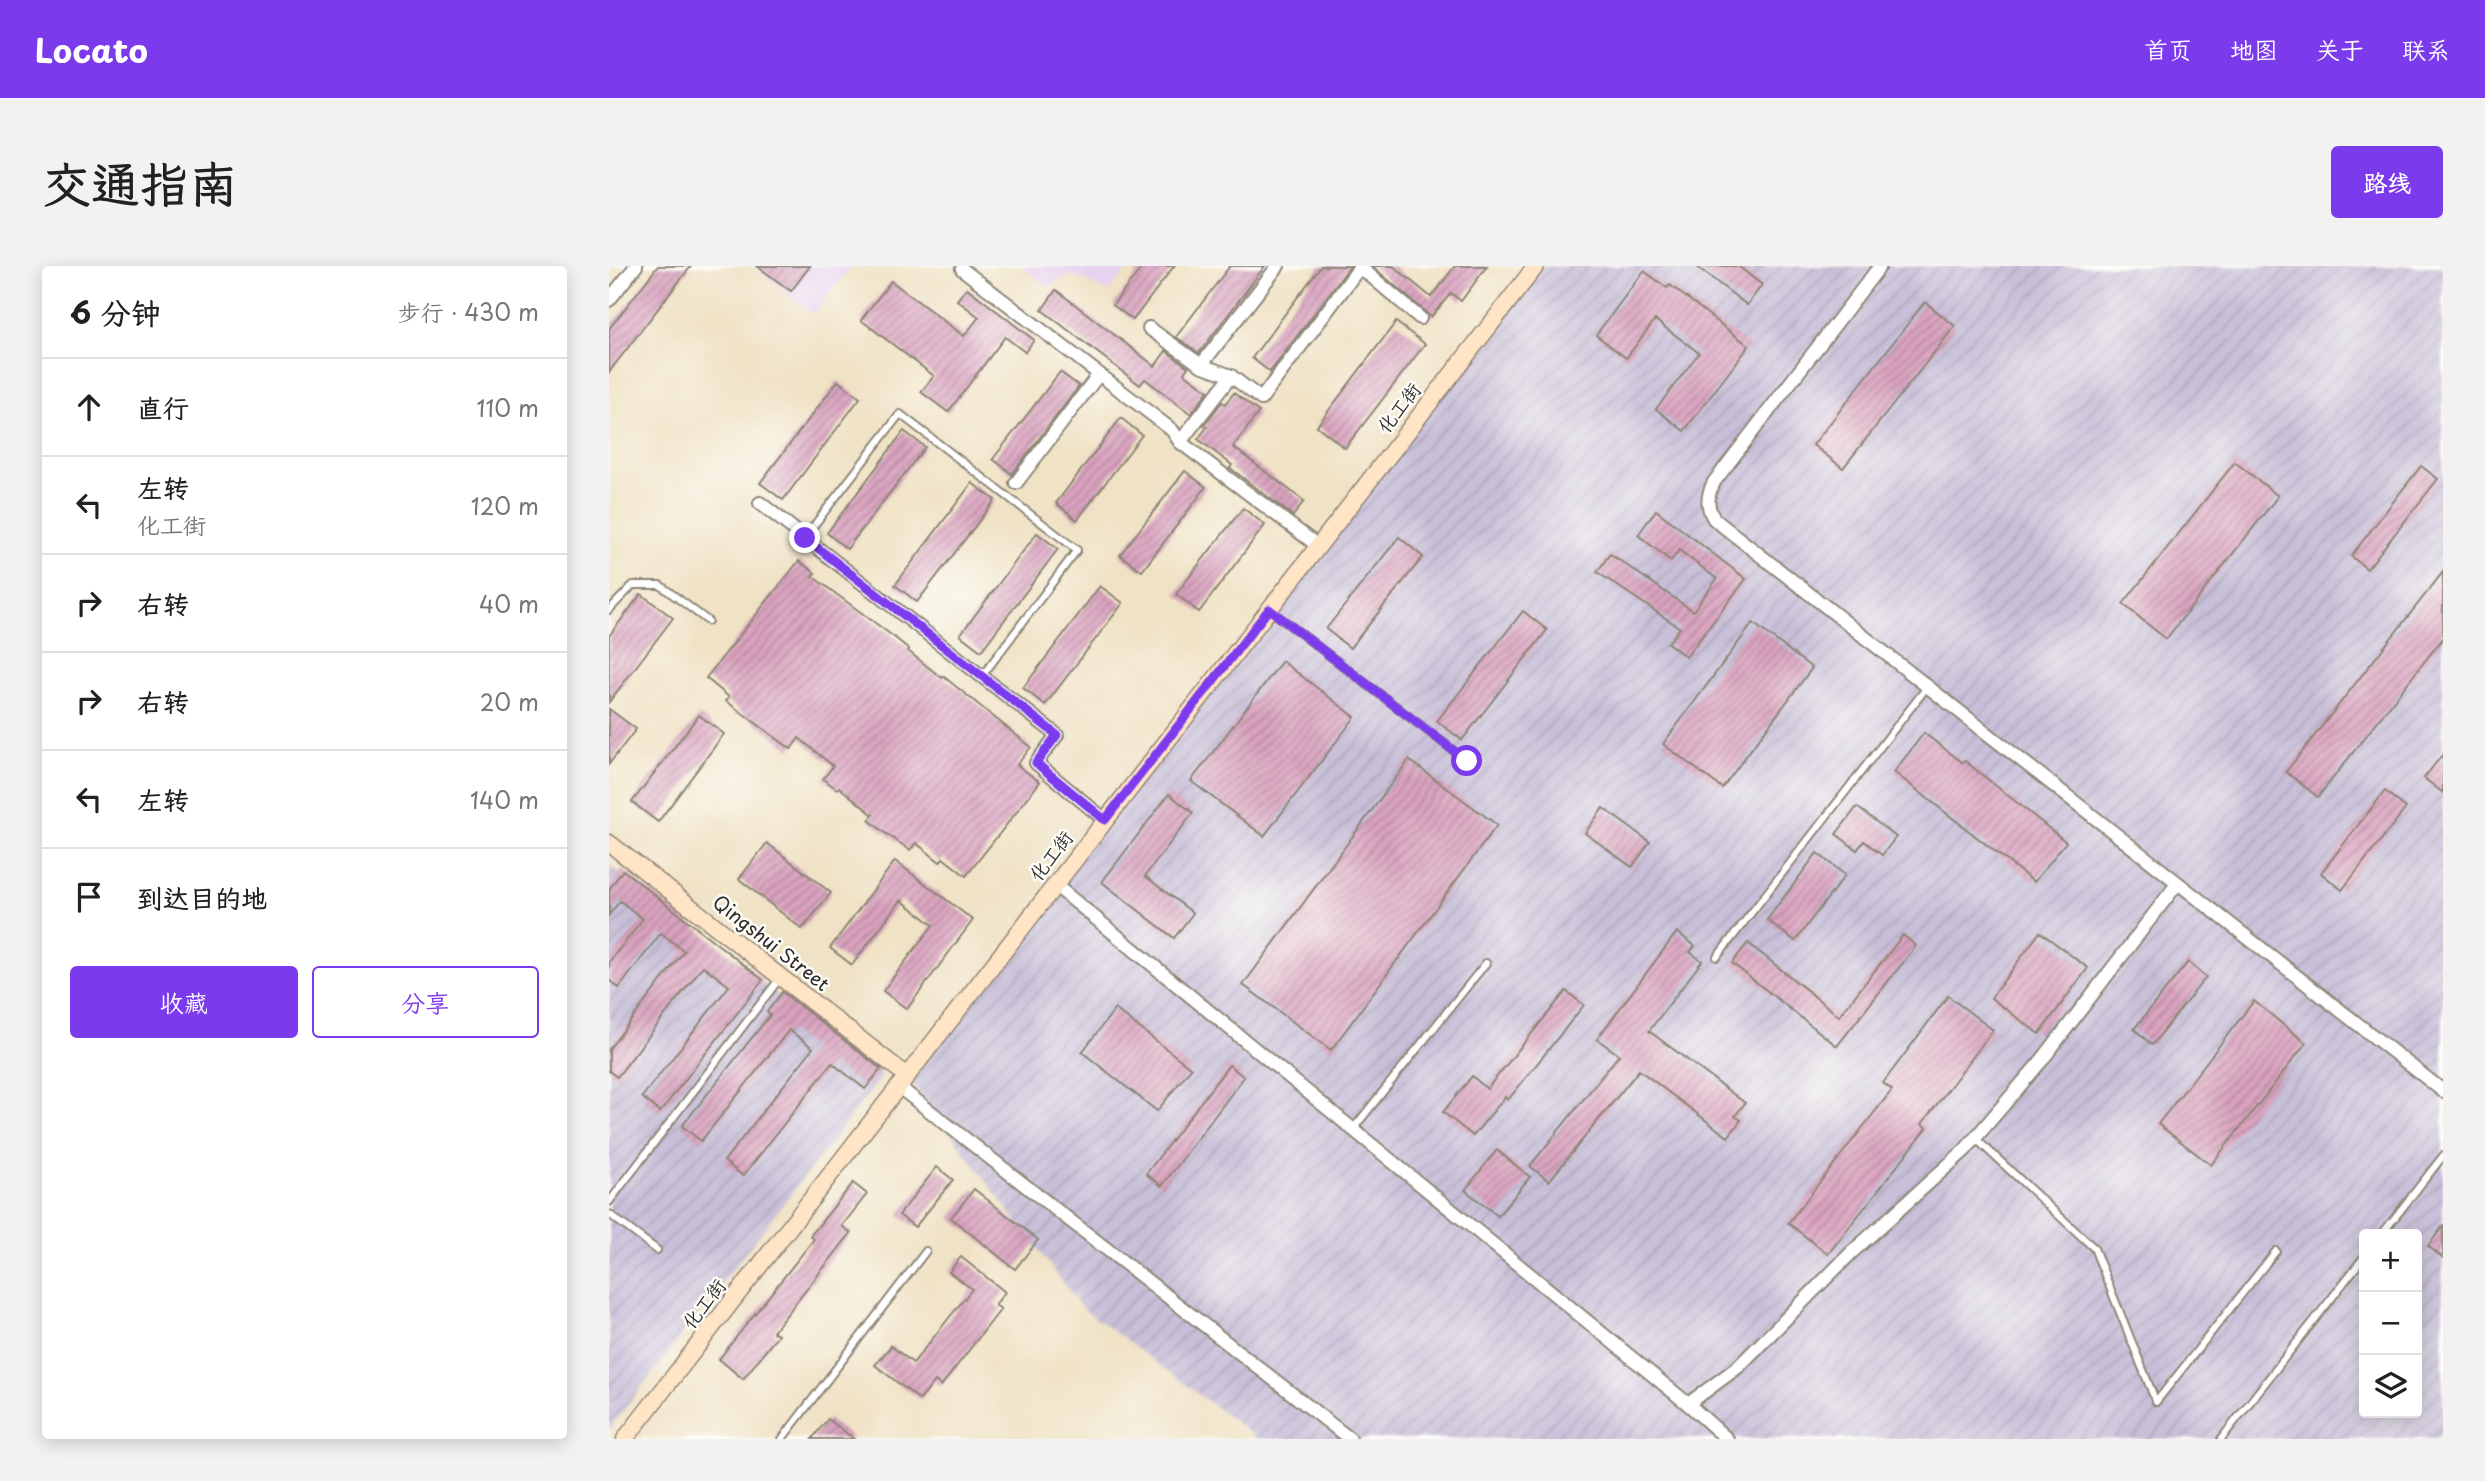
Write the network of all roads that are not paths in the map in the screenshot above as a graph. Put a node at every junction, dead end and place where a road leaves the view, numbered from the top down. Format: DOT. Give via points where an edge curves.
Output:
graph roads {
  1 [pos="636,266"];
  2 [pos="1278,266"];
  3 [pos="1536,266"];
  4 [pos="1880,266"];
  5 [pos="1359,267"];
  6 [pos="962,270"];
  7 [pos="609,300"];
  8 [pos="1420,318"];
  9 [pos="1149,328"];
  10 [pos="1201,365"];
  11 [pos="1099,374"];
  12 [pos="1231,376"];
  13 [pos="1180,442"];
  14 [pos="1016,484"];
  15 [pos="760,503"];
  16 [pos="805,538"];
  17 [pos="1318,546"];
  18 [pos="1269,609"];
  19 [pos="609,610"];
  20 [pos="708,621"];
  21 [pos="982,676"];
  22 [pos="1927,687"];
  23 [pos="1467,761"];
  24 [pos="1105,820"];
  25 [pos="609,842"];
  26 [pos="2177,884"];
  27 [pos="1055,885"];
  28 [pos="1717,957"];
  29 [pos="1486,963"];
  30 [pos="781,977"];
  31 [pos="903,1082"];
  32 [pos="2443,1091"];
  33 [pos="1353,1129"];
  34 [pos="1975,1138"];
  35 [pos="2443,1156"];
  36 [pos="609,1202"];
  37 [pos="609,1213"];
  38 [pos="2386,1229"];
  39 [pos="657,1250"];
  40 [pos="926,1251"];
  41 [pos="2276,1251"];
  42 [pos="2359,1262"];
  43 [pos="1688,1404"];
  44 [pos="625,1439"];
  45 [pos="782,1439"];
  46 [pos="1350,1439"];
  47 [pos="1727,1439"];
  48 [pos="2221,1439"];
  1 -- 7 [label="street"];
  2 -- 10 [label="street"];
  3 -- 17 [label="street, 化工街"];
  4 -- 22 [label="street" via="1714,482 1709,510 1721,525"];
  5 -- 8 [label="street"];
  5 -- 12 [label="street" via="1261,398"];
  6 -- 11 [label="street"];
  9 -- 10 [label="street"];
  10 -- 12 [label="street"];
  11 -- 13 [label="street" via="1172,430"];
  11 -- 14 [label="street"];
  12 -- 13 [label="street"];
  13 -- 17 [label="street"];
  15 -- 16 [label="street"];
  16 -- 21 [label="street"];
  16 -- 21 [label="lane" via="899,414 1077,550"];
  17 -- 18 [label="street, 化工街"];
  18 -- 23 [label="lane"];
  18 -- 24 [label="street, 化工街"];
  19 -- 20 [label="lane" via="633,585 660,585"];
  21 -- 24 [label="street" via="1057,735 1036,763"];
  22 -- 26 [label="street"];
  22 -- 28 [label="lane"];
  24 -- 27 [label="street, 化工街"];
  25 -- 30 [label="street, Qingshui Street"];
  26 -- 32 [label="street"];
  26 -- 34 [label="street" via="2042,1060"];
  27 -- 31 [label="street, 化工街"];
  27 -- 33 [label="street"];
  29 -- 33 [label="lane"];
  30 -- 31 [label="street, Qingshui Street"];
  30 -- 36 [label="lane"];
  31 -- 44 [label="street, 化工街"];
  31 -- 46 [label="street"];
  33 -- 43 [label="street"];
  34 -- 41 [label="lane" via="2094,1248 2156,1402"];
  34 -- 43 [label="street" via="1738,1367"];
  35 -- 38 [label="lane"];
  37 -- 39 [label="lane"];
  40 -- 45 [label="lane"];
  42 -- 48 [label="lane"];
  43 -- 47 [label="street"];
}
